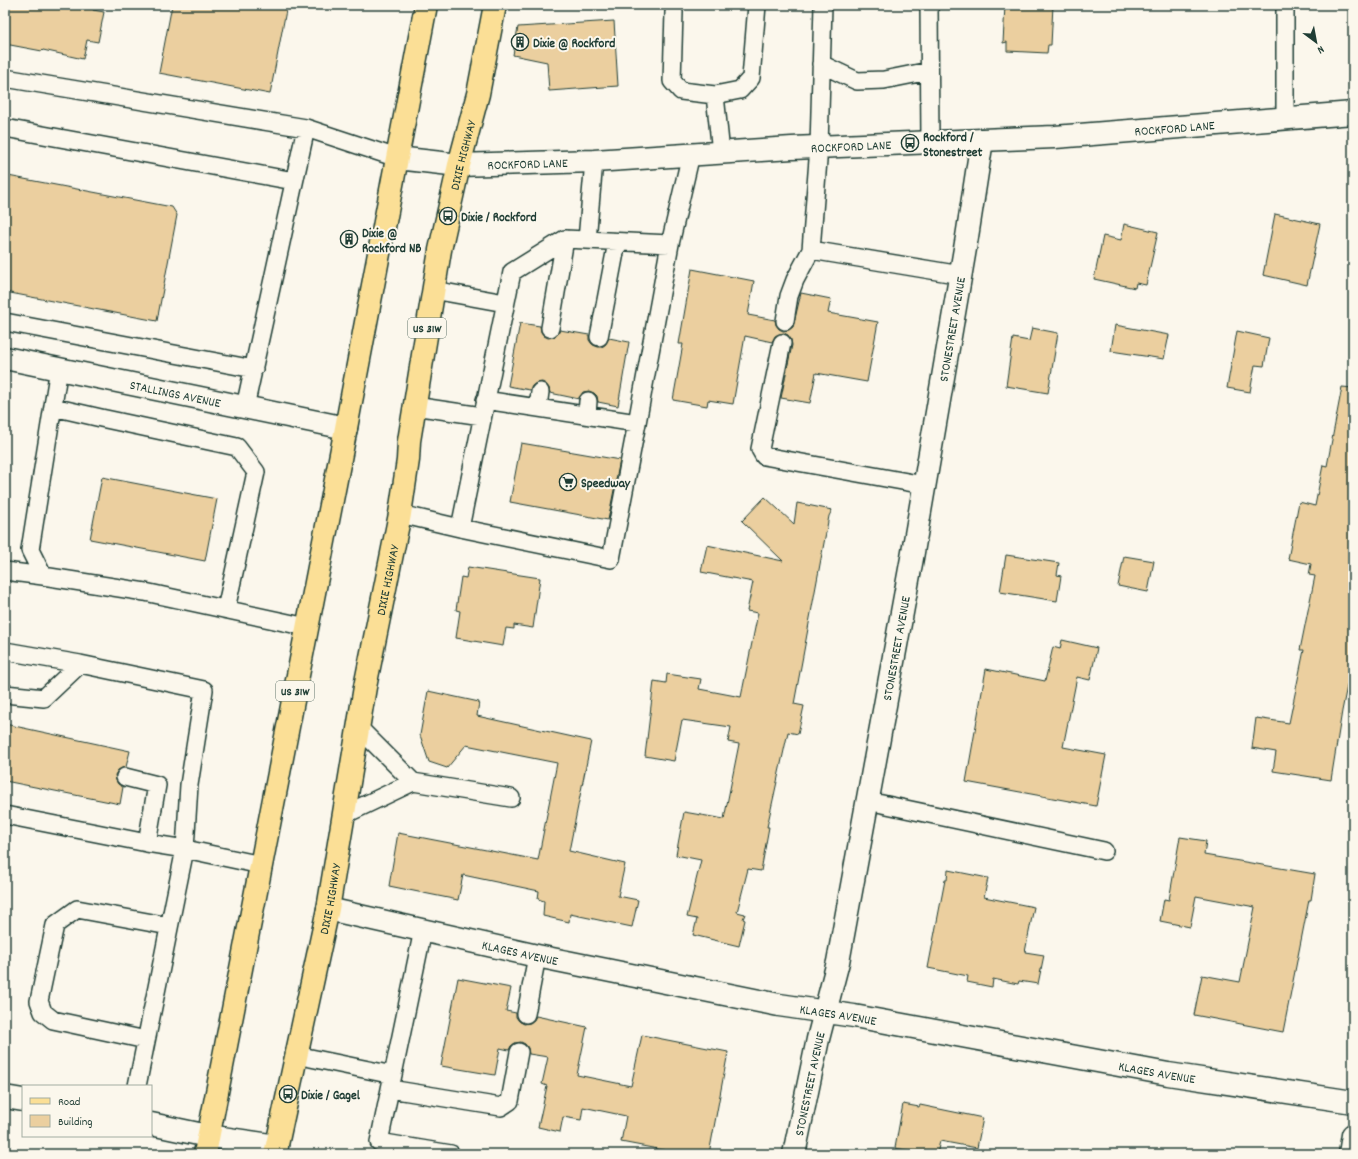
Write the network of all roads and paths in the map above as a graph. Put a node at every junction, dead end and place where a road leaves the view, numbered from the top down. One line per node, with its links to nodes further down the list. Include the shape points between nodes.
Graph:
1 (426, 5): 21 (main road, US 31W)
2 (494, 5): 23 (main road, DIXIE HIGHWAY / US 31W, via 478,94)
3 (757, 5): 11 (lane, via 751,78 740,90)
4 (823, 5): 8 (lane)
5 (929, 5): 9 (lane)
6 (1285, 5): 13 (lane)
7 (674, 12): 11 (lane, via 672,81 681,91)
8 (821, 64): 9 (lane, via 857,81 884,80); 18 (lane)
9 (929, 71): 17 (lane)
10 (5, 78): 15 (lane)
11 (715, 95): 19 (lane)
12 (1353, 113): 13 (street, ROCKFORD LANE)
13 (1286, 119): 16 (street, ROCKFORD LANE, via 1056,137)
14 (5, 128): 24 (lane)
15 (306, 128): 21 (lane); 24 (lane)
16 (982, 140): 17 (street, ROCKFORD LANE); 30 (street, STONESTREET AVENUE)
17 (930, 142): 18 (street, ROCKFORD LANE)
18 (819, 147): 19 (street, ROCKFORD LANE); 29 (lane)
19 (721, 152): 20 (street, ROCKFORD LANE)
20 (691, 154): 22 (street, ROCKFORD LANE); 28 (lane)
21 (397, 158): 23 (street, ROCKFORD LANE); 46 (main road, US 31W)
22 (594, 161): 23 (street, ROCKFORD LANE); 26 (lane)
23 (459, 165): 31 (main road, DIXIE HIGHWAY / US 31W)
24 (294, 181): 40 (lane)
25 (565, 239): 26 (lane); 32 (lane, via 512,272); 35 (lane)
26 (587, 240): 27 (lane)
27 (617, 242): 28 (lane); 36 (lane)
28 (670, 244): 45 (lane)
29 (811, 250): 30 (lane); 33 (lane, via 789,296)
30 (961, 275): 47 (street, STONESTREET AVENUE)
31 (433, 290): 32 (lane); 41 (main road, DIXIE HIGHWAY / US 31W)
32 (505, 303): 44 (lane)
33 (785, 321)
34 (5, 322): 40 (lane)
35 (550, 328)
36 (599, 336)
37 (782, 343): 47 (lane, via 760,449 764,456)
38 (5, 358): 39 (street, STALLINGS AVENUE)
39 (59, 368): 42 (lane); 43 (street, STALLINGS AVENUE)
40 (254, 369): 43 (lane)
41 (414, 406): 44 (lane); 48 (main road, DIXIE HIGHWAY / US 31W)
42 (53, 407): 51 (lane, via 30,550); 52 (lane, via 238,447 256,472)
43 (245, 407): 46 (street, STALLINGS AVENUE)
44 (484, 408): 45 (lane, via 539,399 588,408); 49 (lane)
45 (637, 423): 49 (lane, via 611,559)
46 (346, 428): 53 (main road, US 31W)
47 (924, 485): 61 (street, STONESTREET AVENUE)
48 (400, 514): 49 (lane); 57 (main road, DIXIE HIGHWAY / US 31W)
49 (460, 528)
50 (5, 571): 51 (lane)
51 (44, 576): 52 (lane, via 145,592)
52 (226, 609): 53 (lane)
53 (307, 627): 67 (main road, US 31W)
54 (5, 651): 55 (lane)
55 (80, 664): 56 (lane, via 44,698); 65 (lane, via 204,690 188,785)
56 (5, 694)
57 (358, 727): 59 (lane); 62 (main road, DIXIE HIGHWAY / US 31W)
58 (125, 777): 64 (lane, via 157,785)
59 (413, 782): 60 (lane); 62 (lane)
60 (511, 798)
61 (868, 801): 66 (lane); 72 (street, STONESTREET AVENUE, via 838,962)
62 (344, 814): 68 (main road, DIXIE HIGHWAY / US 31W)
63 (5, 815): 64 (lane)
64 (147, 843): 65 (lane)
65 (185, 849): 67 (lane); 69 (lane)
66 (1104, 851)
67 (261, 865): 84 (main road, US 31W)
68 (328, 908): 70 (street, KLAGES AVENUE); 76 (main road, DIXIE HIGHWAY / US 31W)
69 (169, 926): 74 (lane); 74 (lane, via 77,909 55,925 39,1001 44,1012 54,1020)
70 (423, 930): 71 (street, KLAGES AVENUE); 77 (lane)
71 (537, 956): 72 (street, KLAGES AVENUE); 73 (lane)
72 (825, 1012): 81 (street, KLAGES AVENUE, via 1168,1074); 87 (street, STONESTREET AVENUE)
73 (526, 1014)
74 (146, 1040): 78 (lane)
75 (519, 1052): 77 (lane, via 510,1100 501,1107)
76 (296, 1055): 77 (lane); 85 (main road, DIXIE HIGHWAY / US 31W)
77 (392, 1082): 86 (lane, via 379,1142)
78 (137, 1085)
79 (5, 1097): 80 (street)
80 (22, 1100)
81 (1353, 1102)
82 (152, 1124): 84 (street)
83 (1353, 1135): 88 (street)
84 (207, 1145): 85 (street)
85 (276, 1150)
86 (450, 1154)
87 (794, 1154)
88 (1350, 1154)

